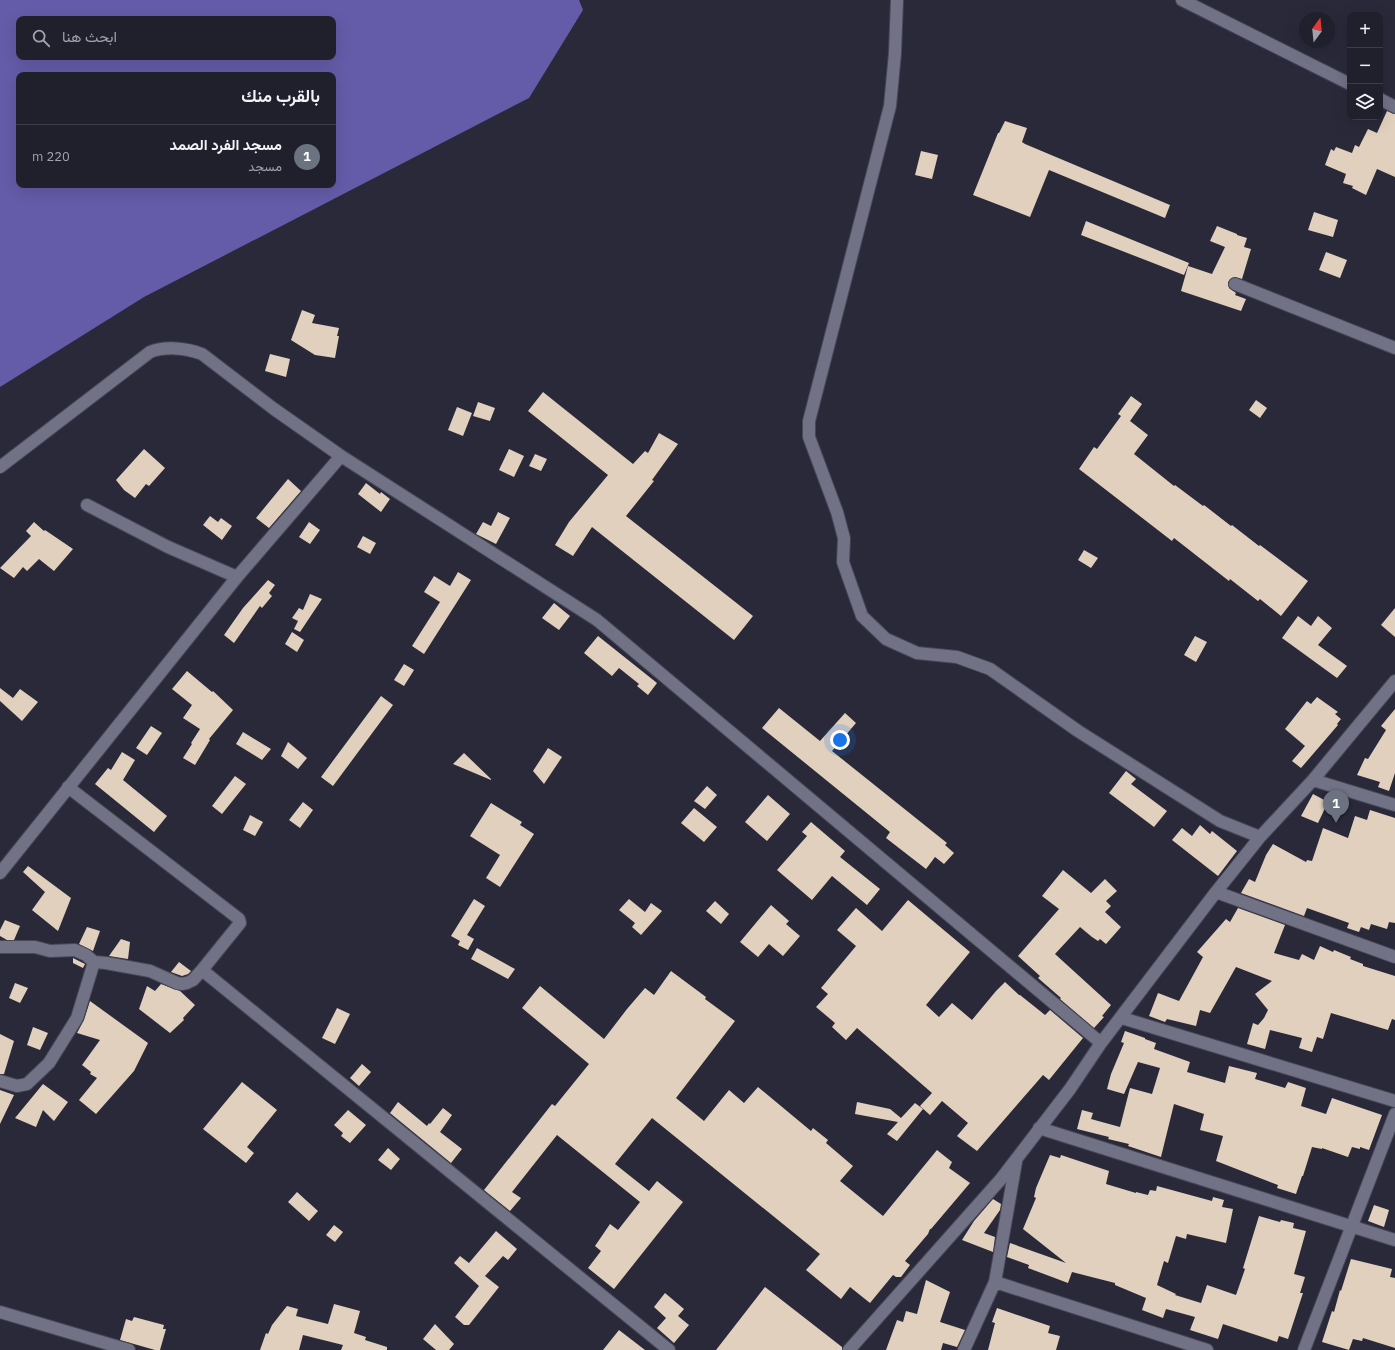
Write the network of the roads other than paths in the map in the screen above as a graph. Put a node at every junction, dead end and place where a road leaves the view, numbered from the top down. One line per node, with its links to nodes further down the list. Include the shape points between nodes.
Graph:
1 (897, 0): 16 (street, via 890,106 809,421 809,437 837,512 844,538 843,562 862,616 886,639 917,652 957,656 990,669 1078,731 1220,821)
2 (1182, 0): 3 (street)
3 (1347, 82)
4 (1383, 101): 5 (street)
5 (1395, 107)
6 (1235, 284): 7 (street)
7 (1395, 348)
8 (341, 456): 9 (street, via 274,409 209,358 195,351 171,349 150,352); 11 (street); 24 (street, via 597,620)
9 (0, 467)
10 (87, 505): 11 (street, via 168,547)
11 (237, 577): 14 (street)
12 (1395, 681): 13 (street)
13 (1313, 780): 15 (street); 16 (street)
14 (68, 787): 17 (street); 22 (street, via 239,920 240,923)
15 (1395, 805)
16 (1260, 837): 18 (street)
17 (0, 873)
18 (1216, 892): 20 (street); 23 (street)
19 (0, 947): 21 (street, via 75,950)
20 (1395, 957)
21 (94, 962): 22 (street, via 150,971 182,984 193,980); 25 (street, via 77,1018 49,1063 27,1084 17,1086)
22 (202, 970): 35 (street)
23 (1122, 1018): 24 (street); 26 (street)
24 (1102, 1043): 28 (street)
25 (0, 1081)
26 (1395, 1101)
27 (1395, 1114): 30 (street)
28 (1039, 1128): 29 (street); 30 (street)
29 (1016, 1158): 32 (street); 36 (street, via 1001,1179)
30 (1352, 1226): 31 (street); 39 (street)
31 (1395, 1240)
32 (995, 1282): 37 (street); 38 (street)
33 (0, 1312): 34 (street)
34 (129, 1350)
35 (670, 1350)
36 (849, 1350)
37 (964, 1350)
38 (1206, 1350)
39 (1304, 1350)

